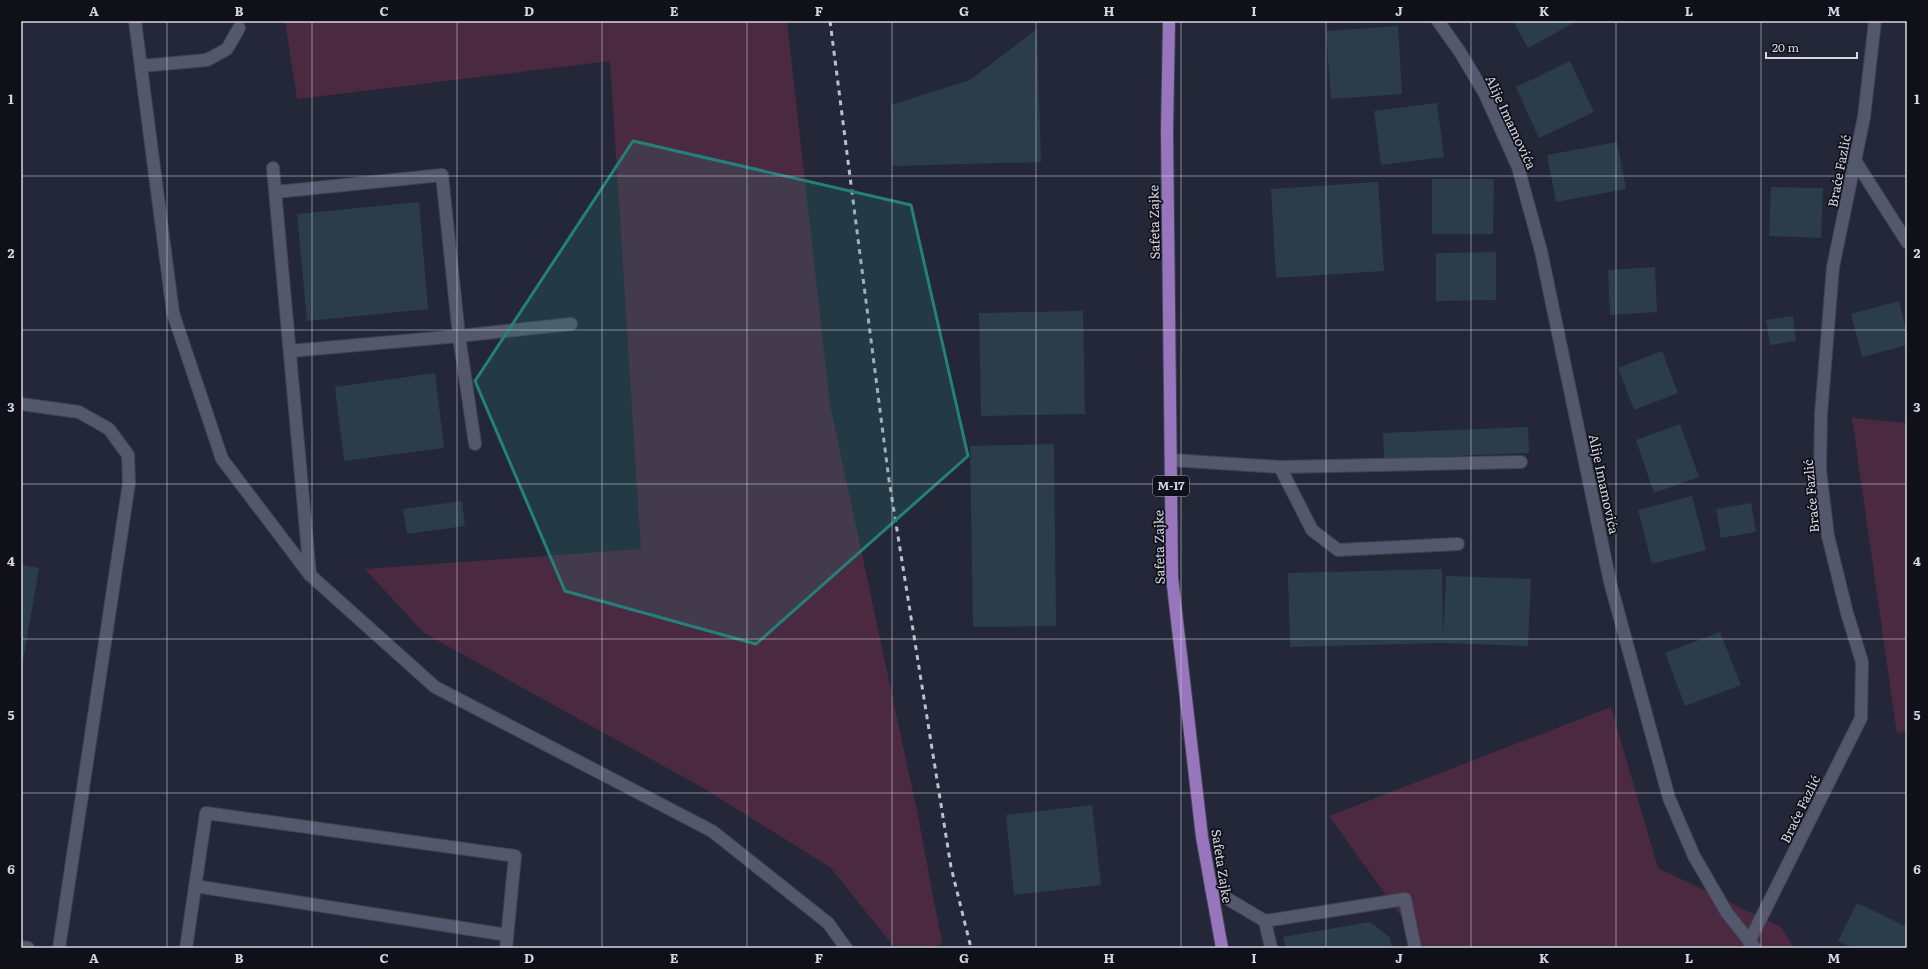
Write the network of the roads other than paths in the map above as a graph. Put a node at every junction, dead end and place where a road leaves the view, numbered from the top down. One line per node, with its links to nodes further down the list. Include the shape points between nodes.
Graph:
1 (135, 21): 6 (street)
2 (1169, 21): 16 (main road, Safeta Zajke / M-17, via 1167,132)
3 (1438, 21): 25 (street, Alije Imamovića, via 1485,94 1518,167 1542,251 1610,582 1670,798 1694,856 1727,913)
4 (1875, 21): 7 (street, Braće Fazlić)
5 (239, 28): 6 (street, via 227,49 207,60)
6 (141, 66): 20 (street, via 173,313 180,335 222,460)
7 (1856, 162): 10 (street); 25 (street, Braće Fazlić, via 1833,267 1821,414 1820,470 1828,536 1862,662 1861,718)
8 (274, 168): 9 (street)
9 (276, 192): 12 (street, via 442,175); 13 (street)
10 (1907, 242)
11 (571, 324): 12 (street)
12 (459, 336): 13 (street); 15 (street)
13 (290, 351): 20 (street)
14 (21, 404): 28 (street, via 79,412 109,429 128,455 129,483)
15 (475, 444)
16 (1171, 460): 18 (street); 22 (main road, Safeta Zajke / M-17, via 1172,577)
17 (1521, 462): 18 (street)
18 (1280, 467): 19 (street, via 1312,530 1338,550)
19 (1458, 544)
20 (310, 575): 31 (street, via 435,687 712,831 828,923)
21 (195, 886): 24 (street); 24 (street, via 206,813 515,856); 29 (street)
22 (1210, 889): 23 (street); 32 (main road, Safeta Zajke / M-17)
23 (1265, 920): 33 (street); 34 (street, via 1406,899)
24 (507, 935): 30 (street)
25 (1752, 945)
26 (21, 947): 27 (street)
27 (28, 948)
28 (59, 948)
29 (186, 948)
30 (506, 948)
31 (846, 948)
32 (1222, 948)
33 (1271, 948)
34 (1415, 948)

